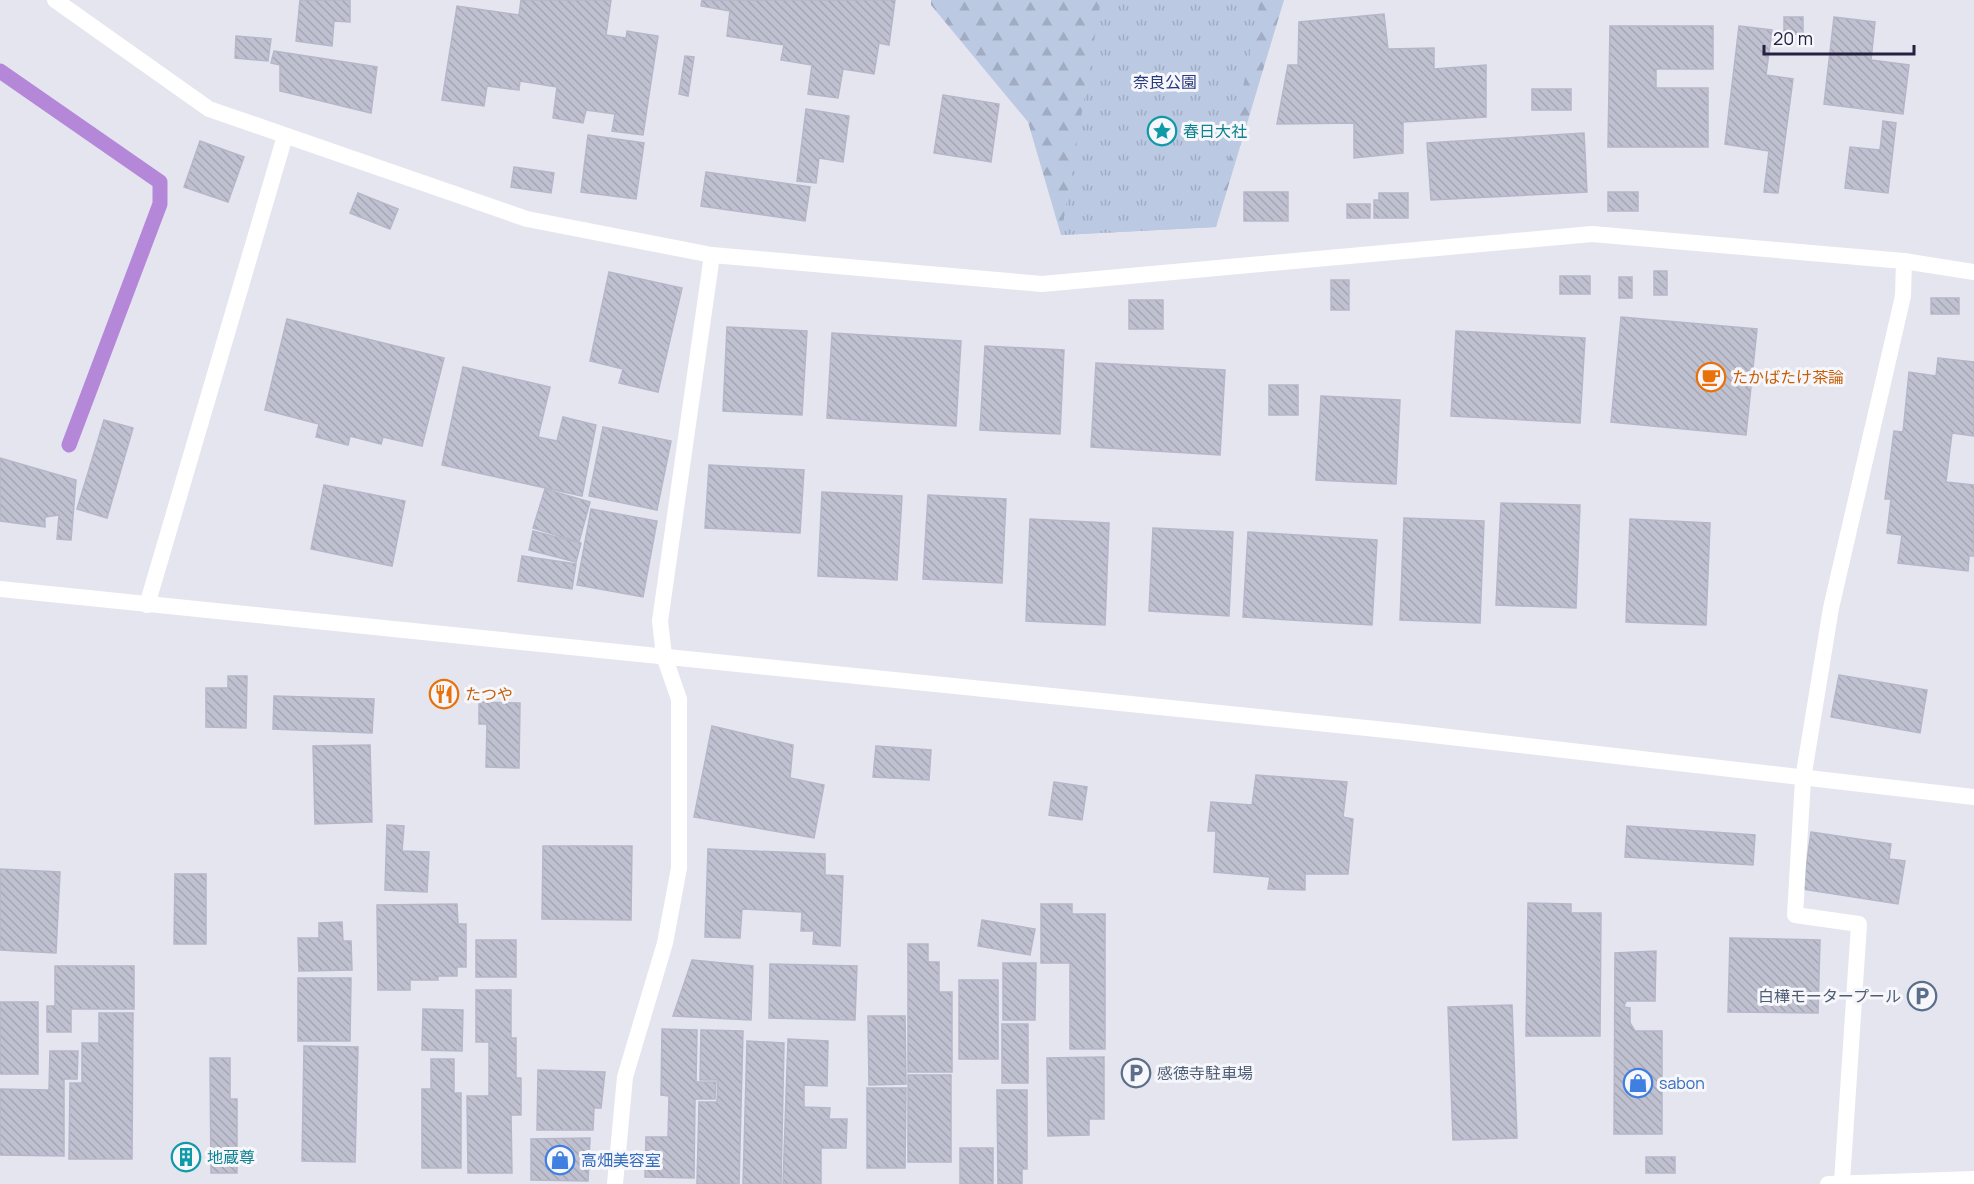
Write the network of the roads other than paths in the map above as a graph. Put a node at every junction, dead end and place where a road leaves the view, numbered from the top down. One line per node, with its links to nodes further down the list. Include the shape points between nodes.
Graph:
1 (55, 0): 2 (street, via 209,109)
2 (285, 136): 3 (street, via 526,219); 7 (street)
3 (712, 255): 4 (street, via 1042,284 1592,234); 8 (street, via 660,621)
4 (1904, 261): 5 (street); 9 (street, via 1903,296 1831,608)
5 (1974, 272)
6 (0, 590): 7 (street)
7 (147, 605): 8 (street)
8 (664, 656): 9 (street, via 1406,732); 13 (street, via 680,699 679,868 665,944 625,1077)
9 (1803, 779): 10 (street); 12 (street, via 1795,915 1859,924)
10 (1974, 797)
11 (1974, 1179): 12 (street)
12 (1835, 1183)
13 (615, 1184)

